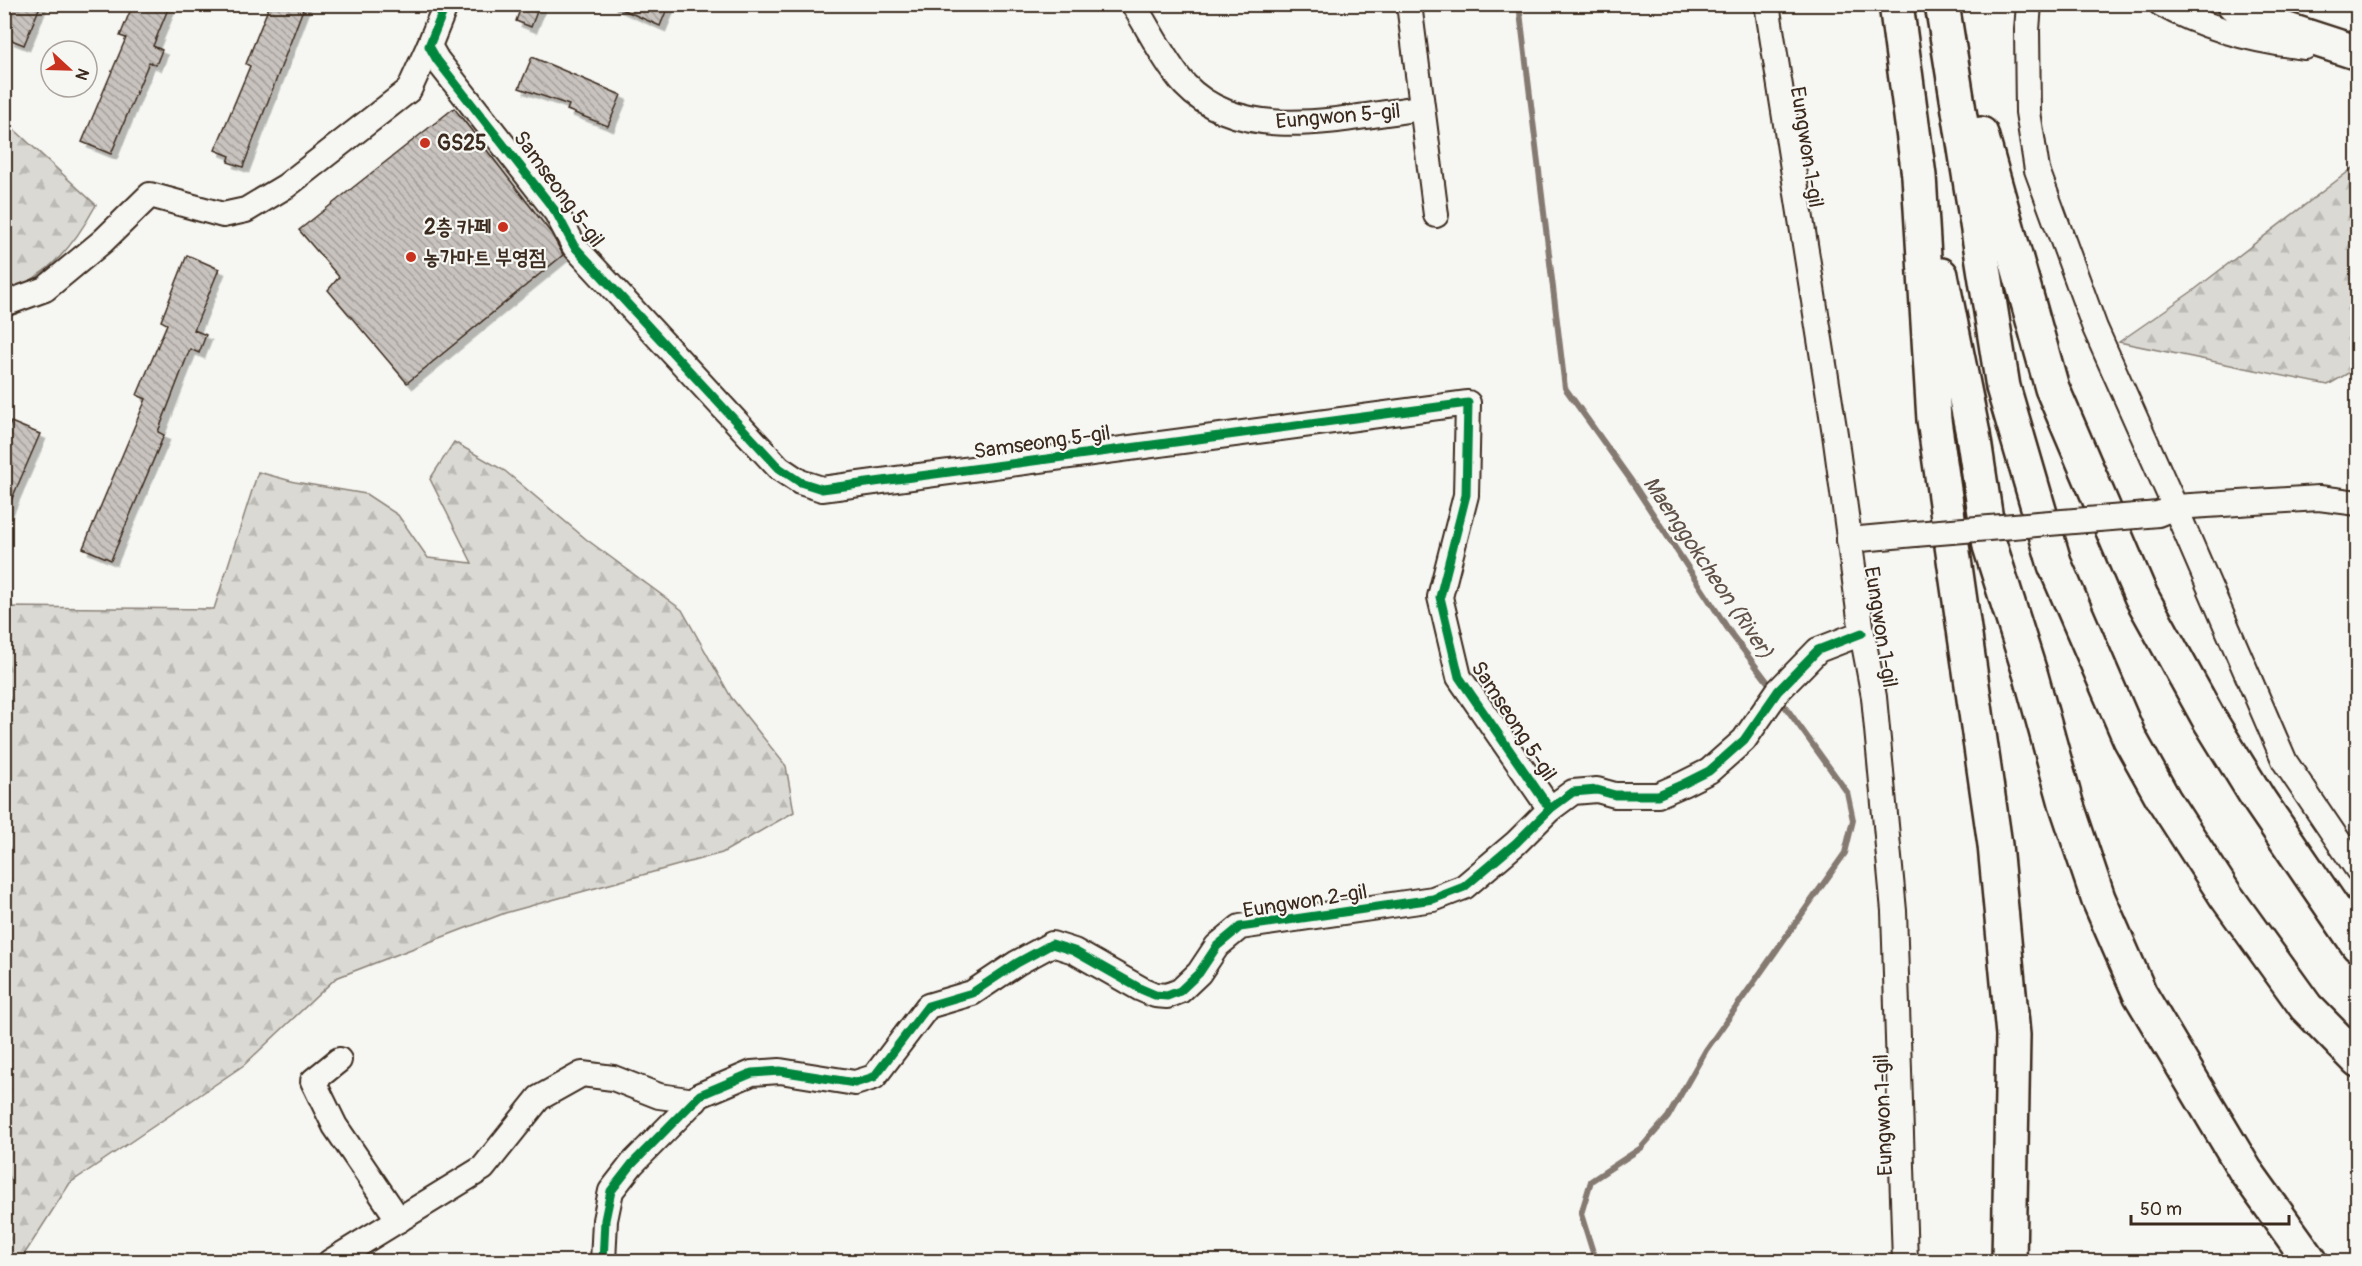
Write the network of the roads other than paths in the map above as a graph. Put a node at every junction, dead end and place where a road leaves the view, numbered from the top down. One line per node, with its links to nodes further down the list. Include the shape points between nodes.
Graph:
1 (446, 4): 11 (street)
2 (1133, 4): 13 (street, Eungwon 5-gil, via 1184,84 1210,104 1251,120 1282,124)
3 (1409, 4): 13 (street, Eungwon 5-gil)
4 (1767, 4): 19 (street, Eungwon 1-gil)
5 (1896, 4): 14 (highway)
6 (1942, 4): 25 (highway, via 2003,387 2055,565 2130,739 2164,800 2226,896 2306,1007)
7 (1947, 4): 23 (highway, via 2052,387 2141,596 2253,790 2311,881)
8 (2029, 4): 18 (street, via 2028,112 2037,170 2095,328)
9 (2161, 4): 12 (street, via 2244,37)
10 (2234, 4): 12 (highway, via 2278,27)
11 (429, 46): 16 (street, via 409,90 286,186 246,210 223,215 150,195 45,289); 21 (street, Samseong 5-gil, via 556,212 574,246 779,468 811,487 833,488 1468,403 1466,495 1440,597 1459,677)
12 (2355, 53)
13 (1421, 108): 15 (street)
14 (1919, 176): 31 (highway, via 1934,420 1995,845 2013,1035); 32 (highway, via 1948,303 1990,546 2097,898 2140,994 2246,1170)
15 (1436, 215)
16 (4, 303)
17 (2358, 503): 18 (street, Eungwon 1-gil, via 2319,498)
18 (2175, 507): 19 (street, Eungwon 1-gil, bridge, via 2158,514); 22 (street, via 2285,762)
19 (1849, 540): 20 (street, Eungwon 1-gil)
20 (1862, 633): 21 (street, Eungwon 2-gil, via 1818,651 1778,693 1744,740 1709,771 1658,795 1573,792); 30 (street, Eungwon 1-gil, via 1874,696 1894,910)
21 (1550, 809): 26 (street, Eungwon 2-gil, via 1464,887 1421,901 1240,927 1218,946 1180,991 1167,996 1141,989 1074,951 1052,944 972,993 928,1006 874,1077 855,1083 780,1071 752,1073 700,1095)
22 (2358, 870)
23 (2358, 945)
24 (339, 1060): 27 (street, via 313,1081 335,1126)
25 (2358, 1060)
26 (695, 1101): 27 (street, via 659,1096 613,1078 582,1074 539,1098 483,1168); 29 (street, Eungwon 2-gil, via 632,1164 611,1191)
27 (399, 1220): 28 (street)
28 (330, 1262)
29 (603, 1262)
30 (1905, 1262)
31 (2009, 1262)
32 (2311, 1262)

